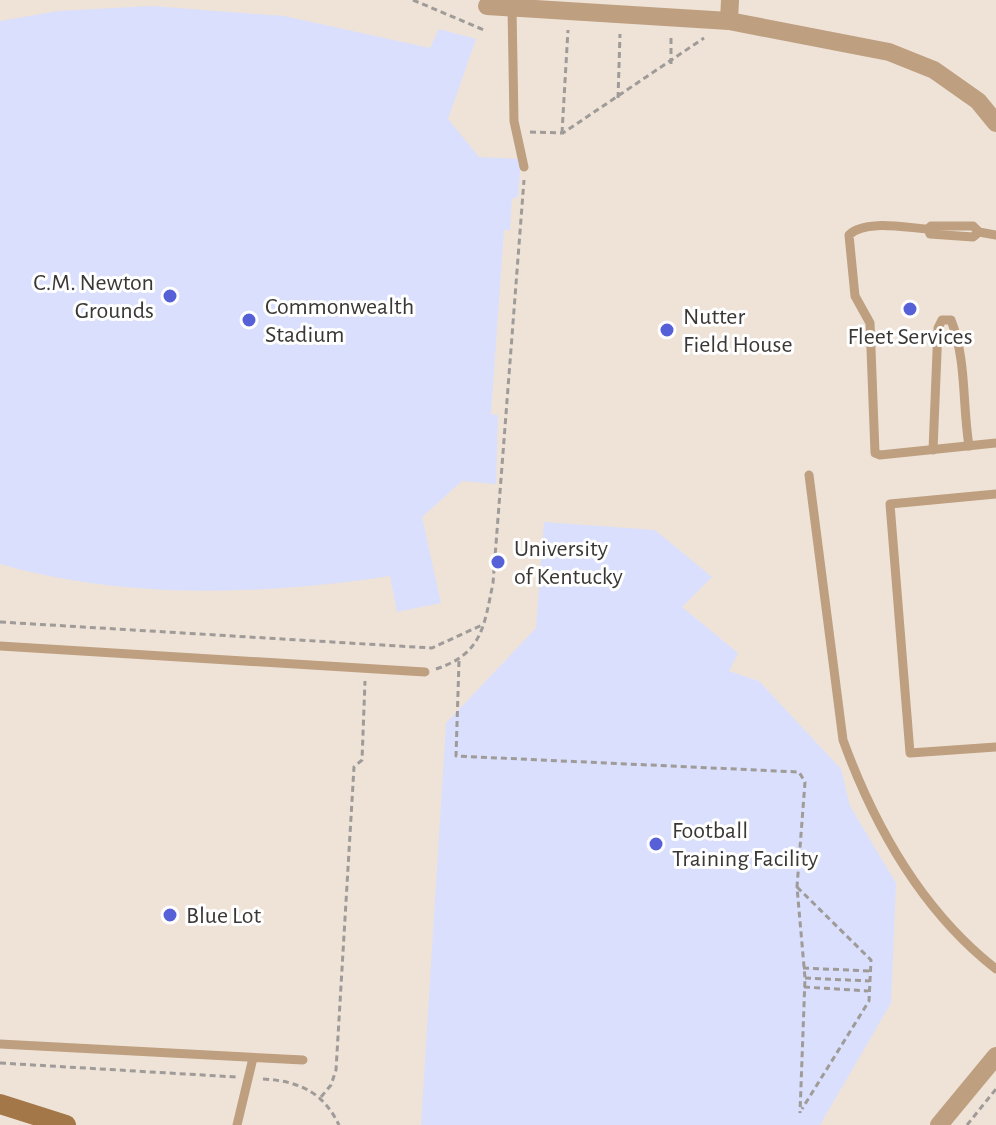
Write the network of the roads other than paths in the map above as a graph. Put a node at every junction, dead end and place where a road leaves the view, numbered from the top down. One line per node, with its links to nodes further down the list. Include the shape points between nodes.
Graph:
1 (730, 0): 4 (street)
2 (482, 3): 3 (street)
3 (512, 7): 4 (street); 6 (lane, via 516,131)
4 (729, 21): 5 (street, via 907,57 964,89)
5 (996, 123)
6 (524, 167)
7 (996, 235): 10 (lane, via 877,227 849,235 855,296 870,323 875,453)
8 (996, 443): 9 (lane)
9 (969, 446): 10 (lane); 10 (lane, via 963,354 951,320 942,320)
10 (933, 450)
11 (809, 475): 16 (lane, via 841,725 853,768 903,867 940,917)
12 (996, 494): 15 (lane, via 890,504 910,753)
13 (0, 646): 14 (lane)
14 (425, 672)
15 (996, 747)
16 (996, 969)
17 (0, 1044): 19 (lane)
18 (996, 1056): 24 (street)
19 (253, 1058): 20 (lane); 23 (lane)
20 (303, 1060)
21 (0, 1104): 22 (main road)
22 (66, 1125)
23 (237, 1125)
24 (939, 1125)

